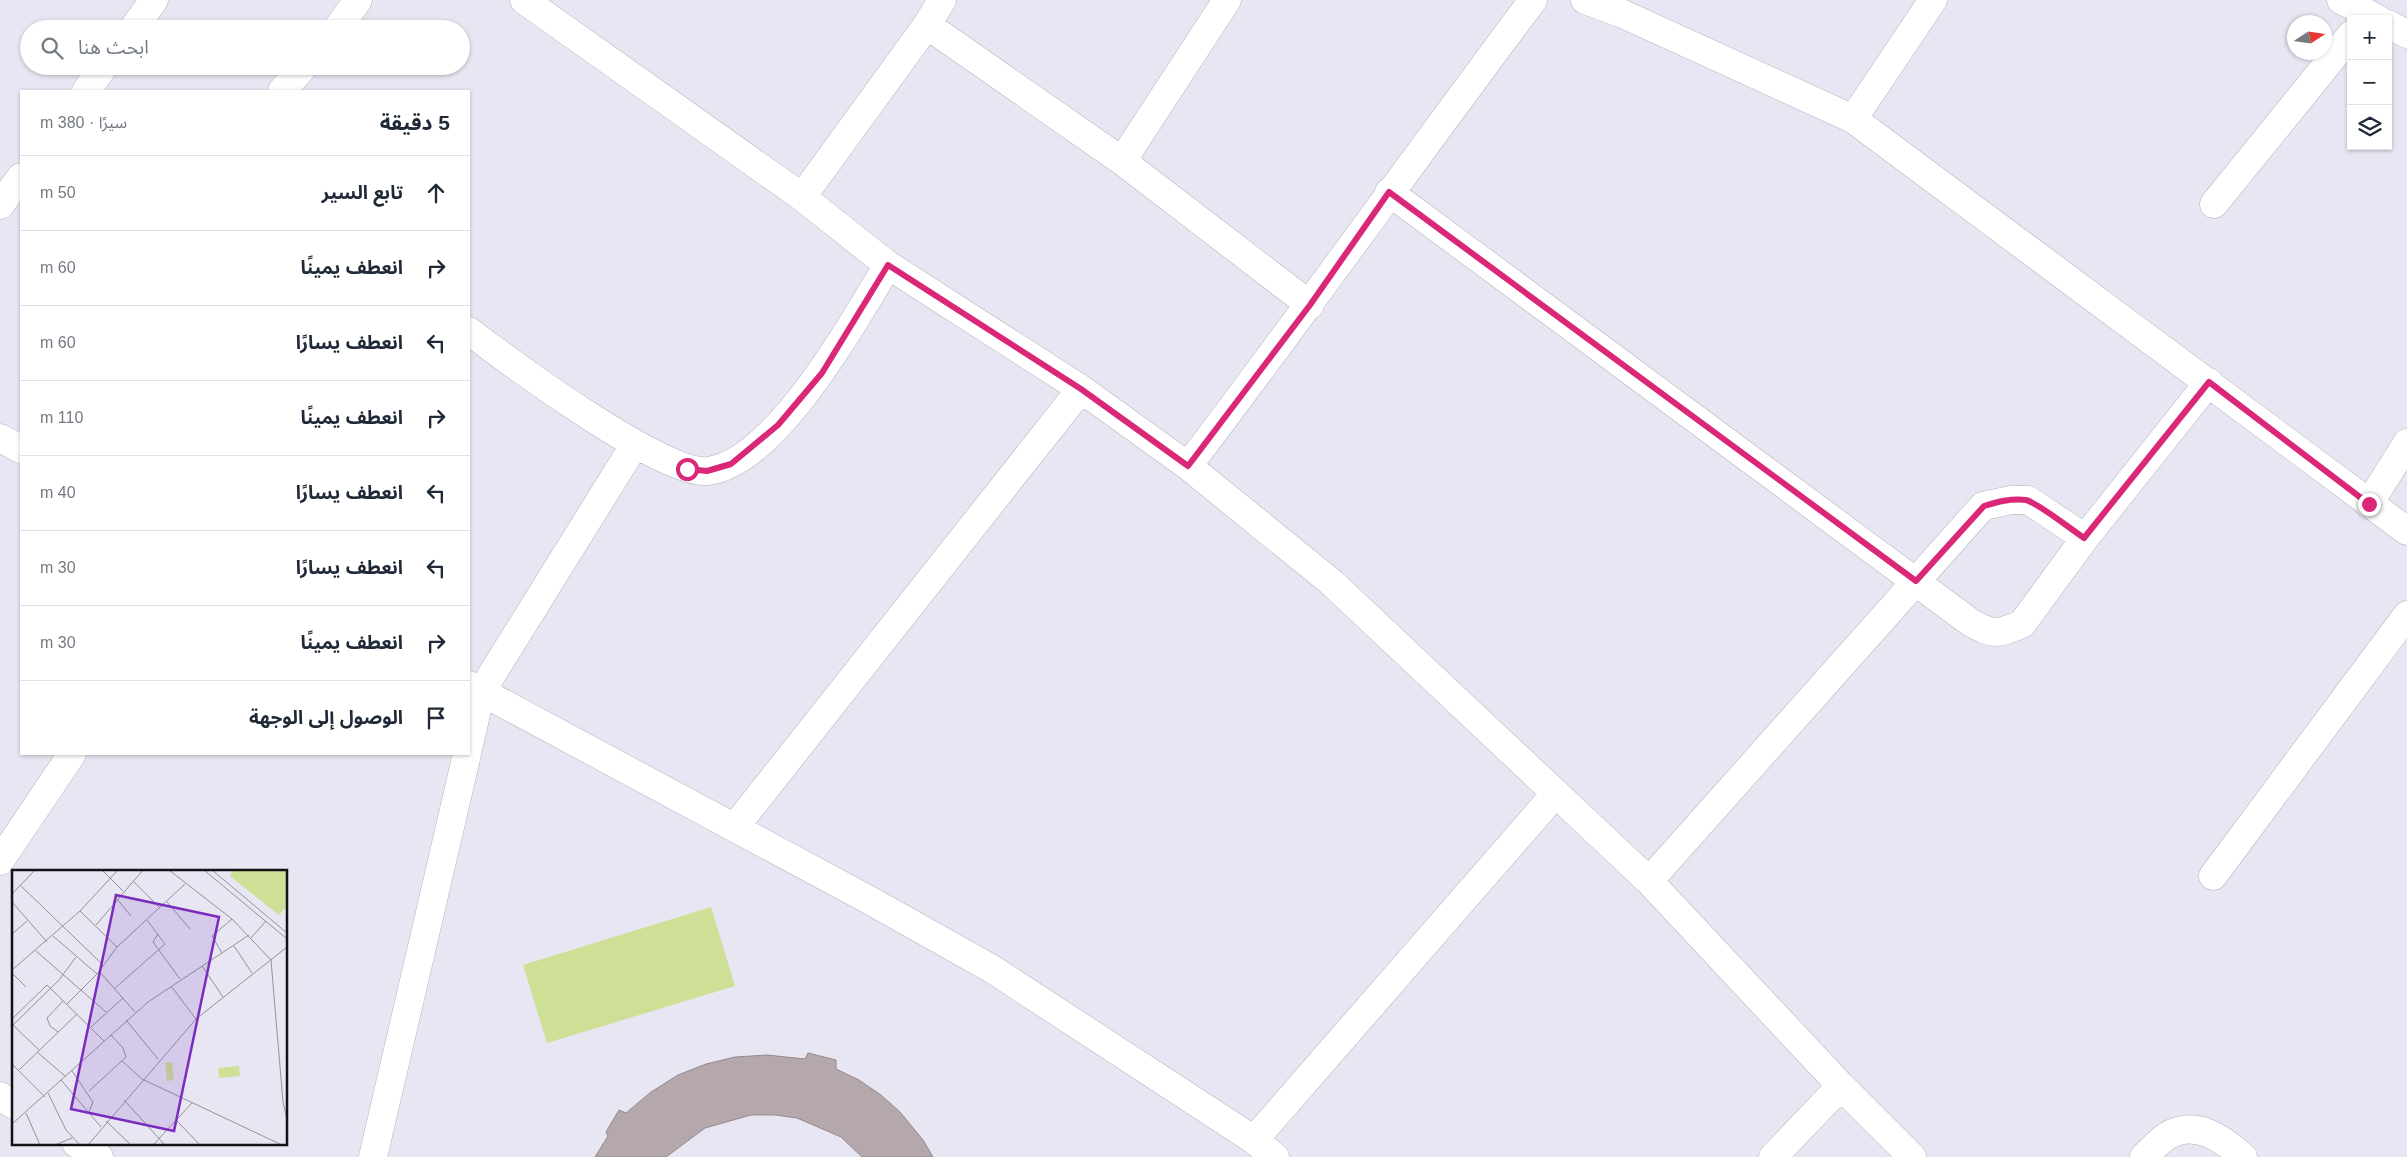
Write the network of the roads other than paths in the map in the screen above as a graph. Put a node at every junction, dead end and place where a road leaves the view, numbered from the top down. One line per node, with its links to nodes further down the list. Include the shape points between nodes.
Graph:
1 (154, 0): 12 (street)
2 (358, 0): 13 (street)
3 (524, 0): 25 (street)
4 (942, 0): 14 (street)
5 (1227, 0): 23 (street)
6 (1533, 0): 24 (street)
7 (1585, 0): 10 (street)
8 (1933, 0): 22 (street)
9 (2342, 0): 11 (street)
10 (1628, 7): 22 (street)
11 (2368, 15)
12 (140, 20)
13 (344, 20)
14 (927, 25): 23 (street); 25 (street)
15 (2392, 27): 16 (street)
16 (2407, 34)
17 (2347, 40): 26 (street)
18 (98, 75): 20 (street)
19 (296, 75): 21 (street)
20 (87, 90)
21 (283, 90)
22 (1853, 119): 30 (street)
23 (1122, 161): 28 (street)
24 (1389, 192): 28 (street); 40 (street)
25 (802, 197): 27 (street)
26 (2214, 204)
27 (888, 265): 31 (street); 34 (street, via 822,373 778,425 731,464 707,471 687,469)
28 (1310, 305): 36 (street)
29 (470, 332): 34 (street, via 509,362)
30 (2209, 382): 37 (street); 39 (street)
31 (1081, 389): 36 (street); 47 (street)
32 (0, 438): 35 (street)
33 (2407, 443): 37 (street)
34 (635, 444): 42 (street)
35 (20, 448)
36 (1188, 466): 46 (street, via 1331,582)
37 (2369, 504): 38 (street)
38 (2407, 531)
39 (2084, 538): 40 (street, via 2028,500 1997,502 1984,506); 40 (street, via 2022,624 2008,630 1990,633)
40 (1916, 581): 50 (street)
41 (2407, 615): 49 (street)
42 (475, 689): 43 (street); 47 (street)
43 (470, 736)
44 (71, 755): 48 (street)
45 (467, 755): 57 (street)
46 (1556, 793): 50 (street); 54 (street)
47 (735, 827): 54 (street, via 992,969)
48 (0, 861)
49 (2213, 876)
50 (1649, 881): 51 (street)
51 (1841, 1086): 59 (street); 60 (street)
52 (0, 1096): 53 (street)
53 (12, 1104)
54 (1254, 1140): 58 (street)
55 (78, 1144): 56 (street)
56 (99, 1157)
57 (373, 1157)
58 (1275, 1157)
59 (1773, 1157)
60 (1912, 1157)
61 (2144, 1157): 62 (street, via 2166,1136 2185,1128 2224,1139)
62 (2243, 1157)

